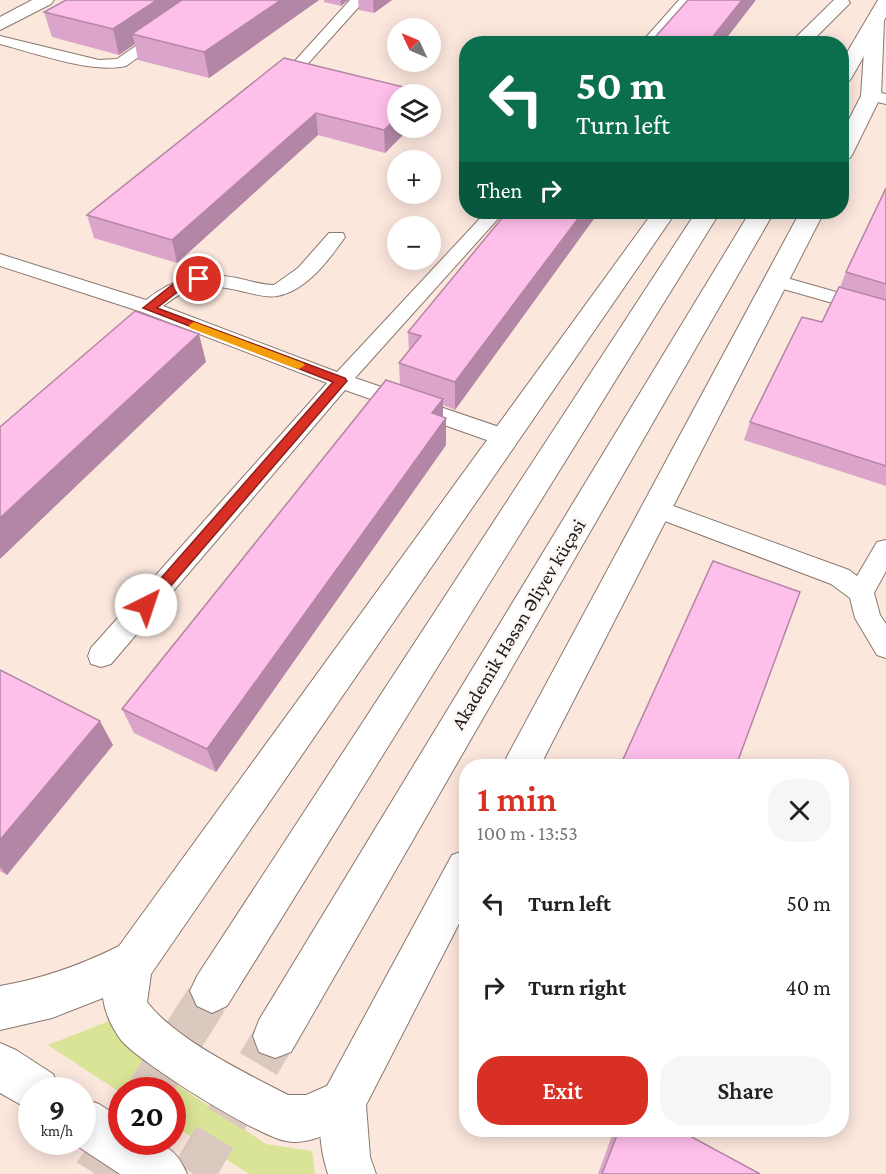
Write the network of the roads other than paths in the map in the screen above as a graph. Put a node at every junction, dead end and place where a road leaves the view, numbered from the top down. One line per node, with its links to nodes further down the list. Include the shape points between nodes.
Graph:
1 (18, 0): 8 (main road)
2 (45, 0): 10 (main road)
3 (211, 0): 14 (lane, via 121,63 99,64)
4 (358, 0): 15 (lane)
5 (687, 0): 11 (lane)
6 (842, 1): 12 (main road); 13 (main road)
7 (886, 2): 9 (main road)
8 (0, 10)
9 (874, 21): 16 (main road); 17 (main road)
10 (0, 24)
11 (654, 36)
12 (806, 36)
13 (820, 36)
14 (0, 40)
15 (299, 65)
16 (849, 65)
17 (878, 98): 18 (main road)
18 (849, 142)
19 (489, 219): 29 (lane)
20 (659, 219): 30 (main road)
21 (704, 219): 39 (main road)
22 (758, 219): 41 (main road, Akademik Həsən Əliyev küçəsi)
23 (808, 219): 26 (main road)
24 (336, 237): 27 (lane, via 298,278 280,290 199,279 181,284)
25 (0, 260): 27 (lane)
26 (776, 281): 28 (lane); 31 (main road)
27 (149, 308): 29 (lane)
28 (886, 312)
29 (341, 381): 30 (lane); 35 (lane)
30 (506, 438): 38 (main road)
31 (657, 509): 33 (lane, via 840,577); 36 (main road)
32 (886, 549): 33 (lane)
33 (861, 592): 34 (lane, via 868,618)
34 (886, 647)
35 (101, 656)
36 (525, 759)
37 (459, 882): 44 (main road)
38 (134, 961): 40 (main road, via 82,986 42,1000); 44 (main road, via 124,989 127,1009 140,1029 161,1047 285,1118 307,1118)
39 (212, 992)
40 (0, 1008)
41 (275, 1036)
42 (0, 1066): 43 (main road)
43 (18, 1078)
44 (343, 1102): 47 (main road, via 346,1157)
45 (96, 1130): 46 (main road)
46 (163, 1174)
47 (352, 1174)

